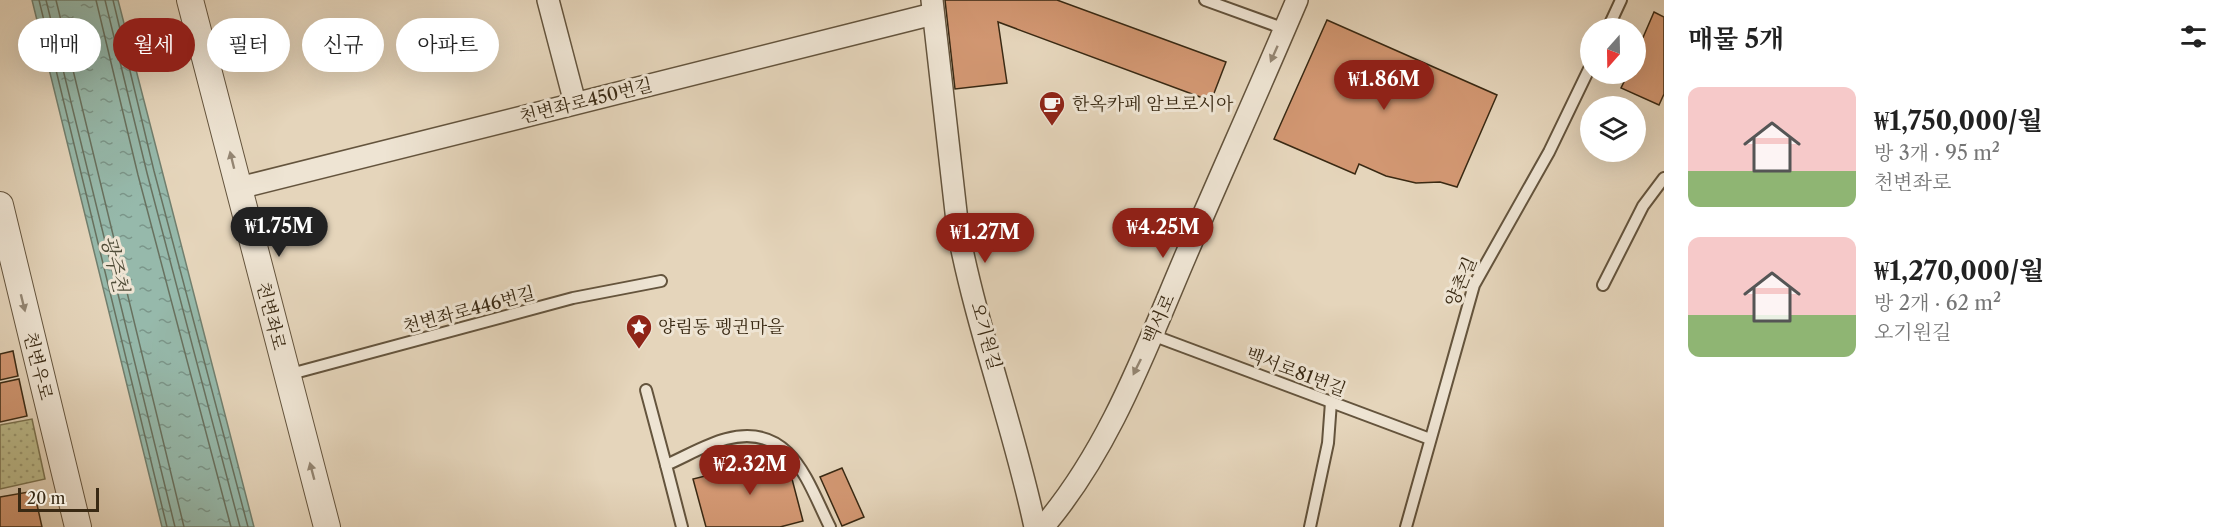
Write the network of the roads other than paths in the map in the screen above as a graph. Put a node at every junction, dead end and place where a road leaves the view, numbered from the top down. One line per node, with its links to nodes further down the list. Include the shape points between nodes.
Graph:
1 (190, 0): 13 (street, 천변좌로, one-way to 1)
2 (548, 0): 11 (street)
3 (1205, 0): 6 (lane)
4 (1297, 0): 9 (street, 백서로)
5 (1621, 0): 8 (lane)
6 (1223, 3): 9 (lane)
7 (933, 7): 11 (street, 천변좌로450번길); 28 (street, 오기원길, via 964,264 1021,460)
8 (1613, 18)
9 (1285, 29): 18 (street, 백서로, one-way to 18)
10 (1582, 84): 22 (lane, 양촌길, via 1549,152 1474,285)
11 (575, 103): 13 (street, 천변좌로450번길)
12 (1664, 178): 17 (lane, via 1643,206)
13 (239, 188): 19 (street, 천변좌로)
14 (0, 206): 15 (street, 천변우로)
15 (4, 245): 24 (street, 천변우로, one-way to 24)
16 (661, 281): 19 (lane, 천변좌로446번길, via 573,298)
17 (1603, 285)
18 (1152, 335): 21 (lane, 백서로81번길); 29 (street, 백서로, one-way to 29, via 1093,459)
19 (286, 375): 25 (street, 천변좌로, one-way to 19)
20 (646, 390): 23 (lane)
21 (1331, 402): 22 (lane, 백서로81번길); 30 (lane, via 1328,443)
22 (1430, 439): 31 (lane, 양촌길)
23 (666, 465): 26 (lane); 27 (lane, via 726,439 769,438 790,453 807,478)
24 (78, 527)
25 (327, 527)
26 (682, 527)
27 (830, 527)
28 (1035, 527)
29 (1043, 527)
30 (1310, 527)
31 (1406, 527)

